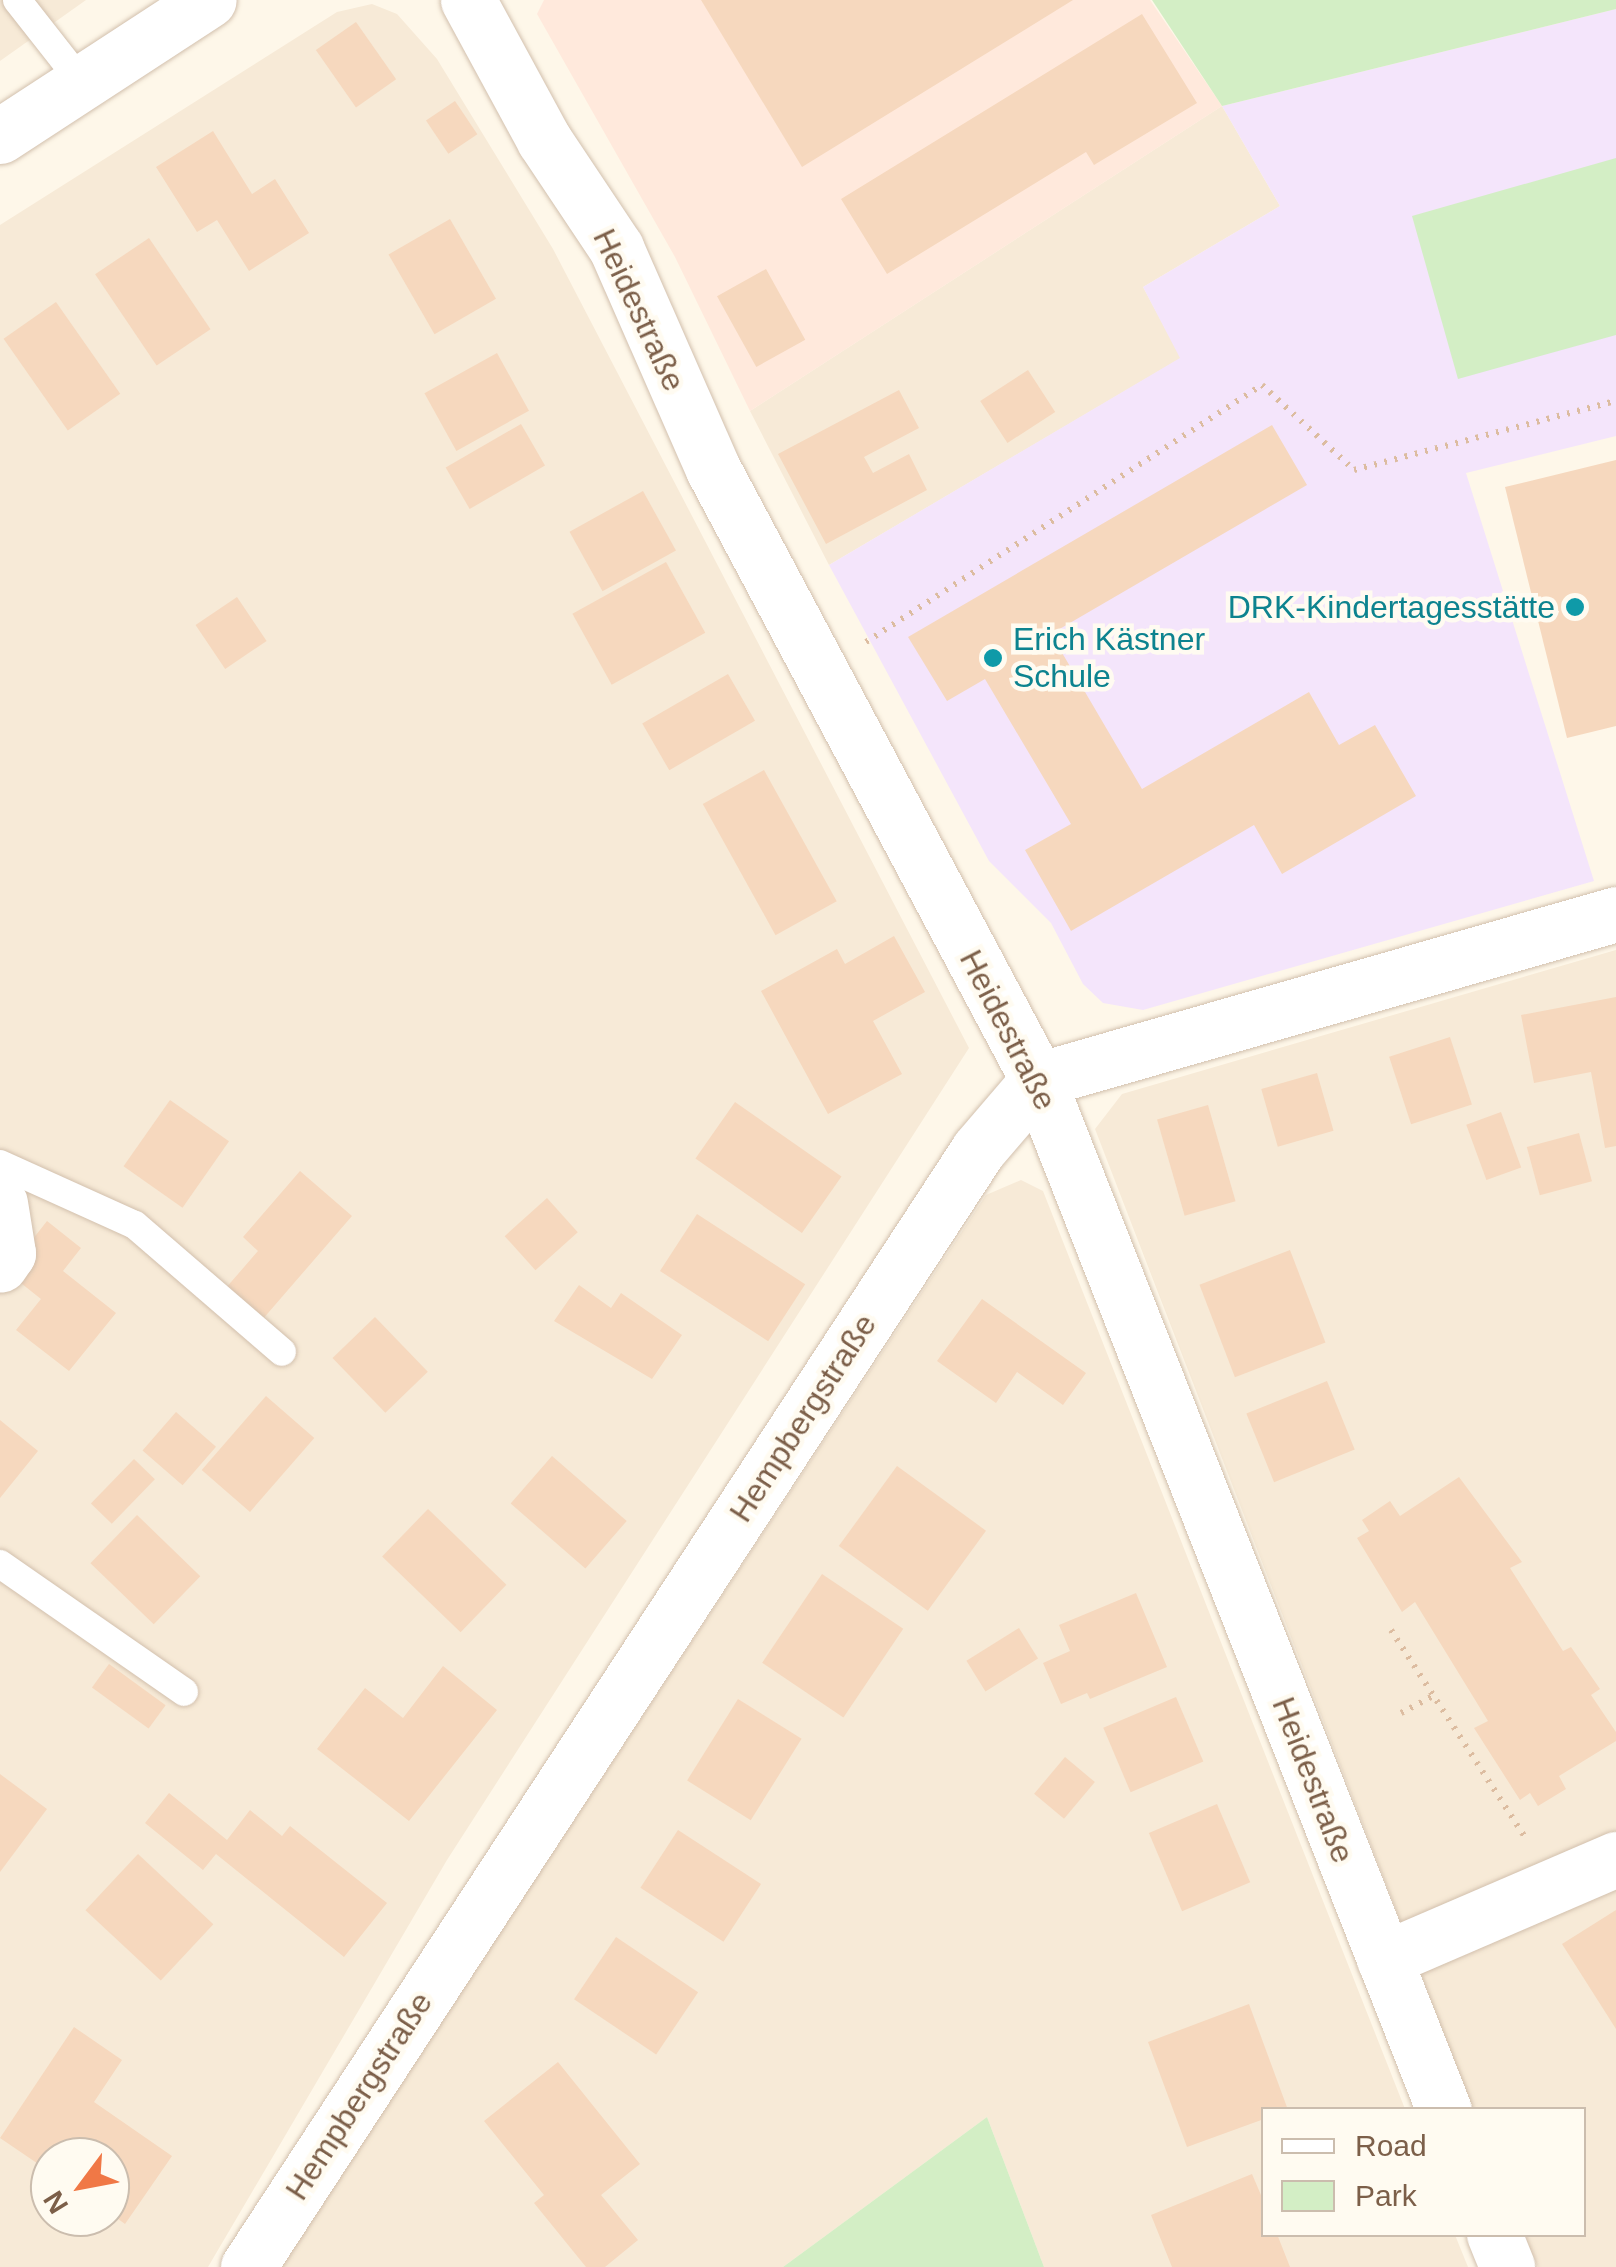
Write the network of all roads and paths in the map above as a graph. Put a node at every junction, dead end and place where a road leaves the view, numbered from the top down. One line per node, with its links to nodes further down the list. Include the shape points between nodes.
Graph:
1 (17, 0): 4 (lane)
2 (209, 0): 4 (street)
3 (468, 0): 9 (street, Heidestraße, via 544,140 616,248 713,469)
4 (78, 80): 5 (street)
5 (0, 136)
6 (1616, 401): 7 (path, via 1354,470 1262,385)
7 (860, 646)
8 (1616, 914): 9 (street)
9 (1038, 1080): 21 (street, Heidestraße); 24 (street, Hempbergstraße, via 978,1150)
10 (0, 1164): 13 (lane, via 135,1226)
11 (0, 1203): 12 (street, via 8,1253)
12 (0, 1265)
13 (282, 1352)
14 (0, 1564): 16 (lane)
15 (1391, 1630): 17 (path)
16 (184, 1692)
17 (1433, 1696): 18 (path); 20 (path)
18 (1402, 1713)
19 (1616, 1859): 20 (street)
20 (1556, 1886): 21 (street)
21 (1384, 1959): 22 (street, Heidestraße)
22 (1443, 2107)
23 (1495, 2237): 25 (street)
24 (248, 2267)
25 (1507, 2267)

